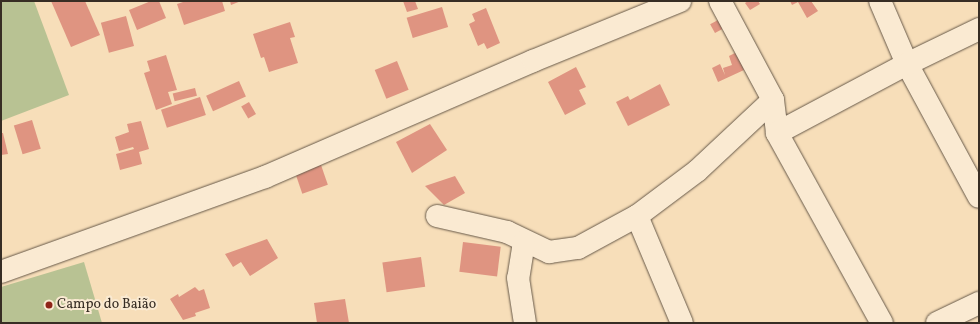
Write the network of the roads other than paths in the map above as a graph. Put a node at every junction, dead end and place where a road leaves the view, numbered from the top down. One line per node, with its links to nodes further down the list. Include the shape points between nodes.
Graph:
1 (680, 1): 12 (street, via 533,61 264,177)
2 (720, 1): 6 (street)
3 (880, 1): 5 (street)
4 (979, 29): 5 (street)
5 (907, 64): 7 (street); 8 (street)
6 (773, 100): 7 (street); 10 (street, via 697,171)
7 (777, 133): 16 (street)
8 (979, 197)
9 (437, 216): 11 (street, via 507,232)
10 (637, 216): 11 (street, via 578,248 549,252); 15 (street)
11 (524, 242): 14 (street, via 518,278)
12 (1, 272)
13 (979, 303): 17 (street)
14 (525, 323)
15 (682, 323)
16 (882, 323)
17 (938, 323)

